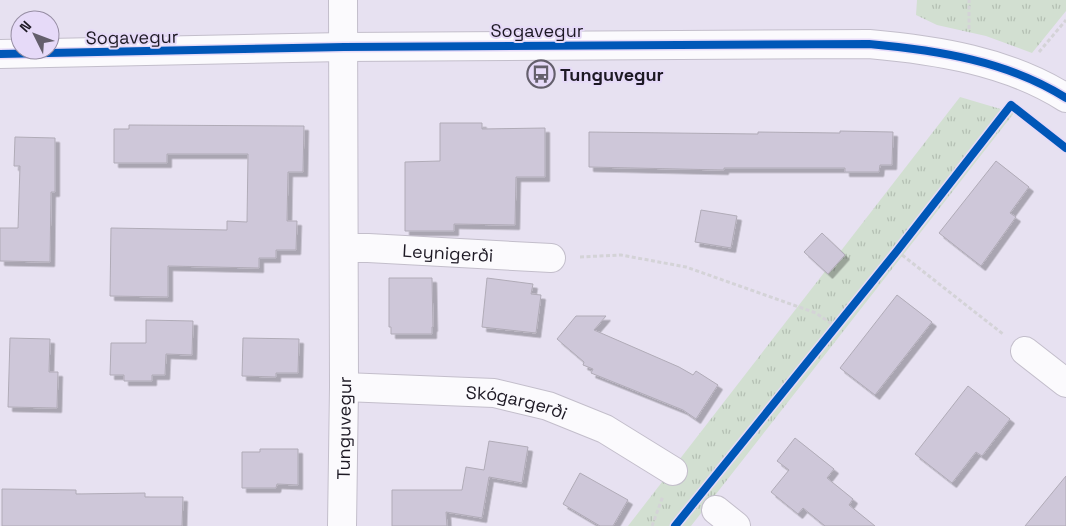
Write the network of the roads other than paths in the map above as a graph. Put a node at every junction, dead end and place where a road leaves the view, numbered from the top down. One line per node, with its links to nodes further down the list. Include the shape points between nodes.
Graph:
1 (343, 0): 2 (street, Tunguvegur)
2 (344, 47): 3 (street, Sogavegur); 4 (street, Sogavegur, via 869,44 964,57 1023,77); 5 (street, Tunguvegur)
3 (0, 54)
4 (1066, 98)
5 (344, 248): 6 (street, Leynigerði); 9 (street, Tunguvegur)
6 (564, 257)
7 (1026, 351): 8 (street)
8 (1066, 383)
9 (344, 387): 10 (street, Skógargerði, via 494,393 548,406 605,429); 11 (street, Tunguvegur)
10 (672, 471)
11 (342, 526)

